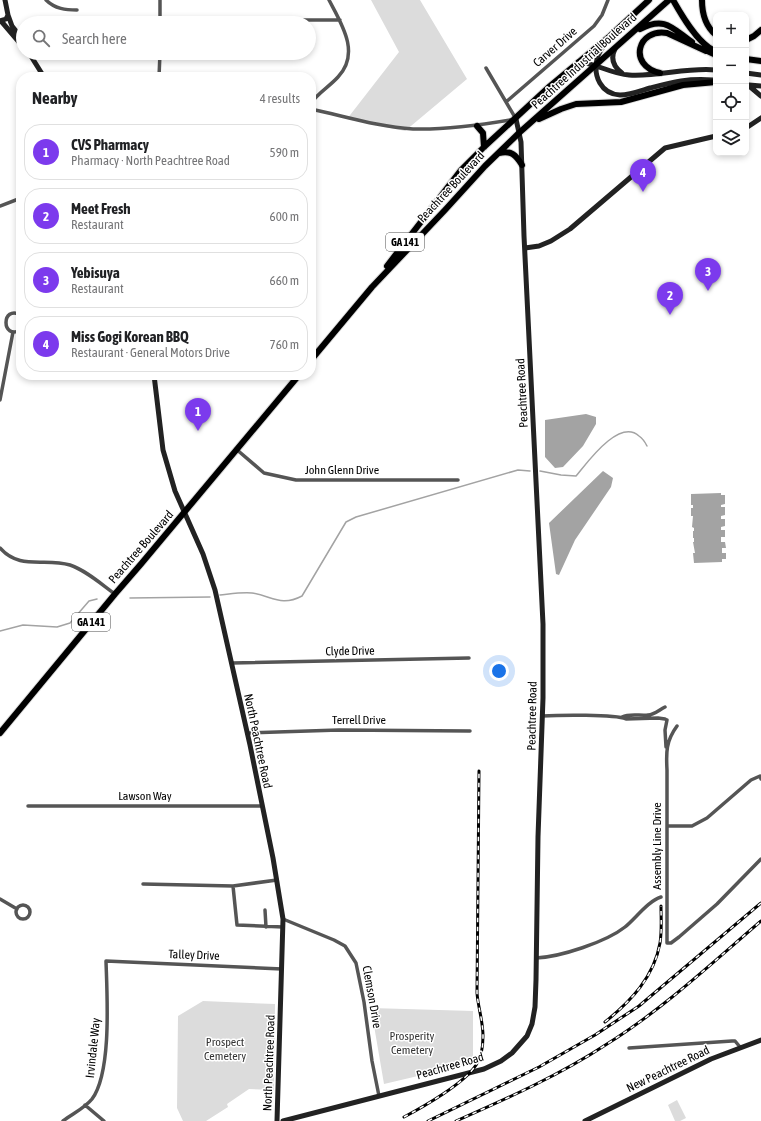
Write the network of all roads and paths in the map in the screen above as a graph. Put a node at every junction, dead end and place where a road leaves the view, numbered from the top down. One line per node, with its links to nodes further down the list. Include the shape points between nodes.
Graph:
1 (5, 0): 11 (street)
2 (46, 0): 12 (street, via 63,10)
3 (160, 0): 14 (street)
4 (329, 0): 16 (street)
5 (608, 0): 50 (street, Carver Drive, via 594,26)
6 (649, 0): 22 (highway, Peachtree Industrial Boulevard / GA 141)
7 (669, 0): 21 (highway, Peachtree Industrial Boulevard / GA 141)
8 (673, 0): 26 (highway, via 696,34 707,47)
9 (702, 0): 20 (highway, via 702,13)
10 (0, 4): 11 (street)
11 (6, 6): 13 (street)
12 (77, 10)
13 (8, 15): 17 (street); 19 (street)
14 (160, 16)
15 (316, 20): 16 (street)
16 (340, 20): 49 (street, via 349,46 348,59 339,76)
17 (1, 21): 23 (street)
18 (761, 30): 24 (highway)
19 (16, 31)
20 (713, 32)
21 (632, 34): 25 (highway, Peachtree Industrial Boulevard / GA 141); 27 (highway, via 649,24 659,22 671,27)
22 (610, 36): 33 (highway, Peachtree Industrial Boulevard / GA 141); 34 (street, via 598,55)
23 (16, 38)
24 (749, 38)
25 (616, 49): 34 (highway, Peachtree Industrial Boulevard / GA 141); 41 (street, via 613,53 614,63)
26 (713, 50)
27 (706, 51): 28 (highway); 39 (highway, via 667,33 654,33 641,45 639,55 644,65)
28 (713, 54)
29 (749, 59): 32 (highway)
30 (33, 60): 37 (street)
31 (160, 60): 38 (street)
32 (761, 61)
33 (578, 62): 34 (street); 53 (highway, Peachtree Industrial Boulevard / GA 141)
34 (596, 65): 41 (street); 43 (street, via 599,83 608,91 619,95 688,79); 54 (highway, Peachtree Industrial Boulevard / GA 141)
35 (486, 68): 50 (street)
36 (713, 70): 39 (street)
37 (41, 72)
38 (160, 72)
39 (660, 73): 41 (street)
40 (749, 73): 42 (street)
41 (624, 75)
42 (761, 75)
43 (713, 81)
44 (713, 81): 54 (highway, via 683,85 621,102 576,104)
45 (749, 84): 47 (street)
46 (749, 86): 48 (street)
47 (761, 86)
48 (761, 96)
49 (316, 98)
50 (506, 102): 53 (street)
51 (316, 110): 55 (street, via 406,128 444,129)
52 (761, 118): 56 (street)
53 (516, 119): 55 (street); 57 (street, Peachtree Road); 59 (highway, Peachtree Boulevard / GA 141)
54 (532, 122): 57 (highway, Peachtree Boulevard / GA 141)
55 (477, 126): 59 (highway, via 483,134)
56 (749, 126)
57 (520, 132): 60 (highway, Peachtree Boulevard / GA 141); 61 (street, Peachtree Road)
58 (713, 137): 64 (street, via 665,148 570,230 539,246)
59 (484, 147): 65 (highway, Peachtree Boulevard / GA 141, via 452,181)
60 (499, 153): 61 (highway, via 513,153); 65 (highway, Peachtree Boulevard / GA 141)
61 (522, 165): 64 (street, Peachtree Road)
62 (16, 200): 63 (street)
63 (0, 206)
64 (525, 248): 81 (street, Peachtree Road, via 542,610)
65 (372, 287): 69 (highway, Peachtree Boulevard / GA 141)
66 (16, 313): 68 (street, via 12,313 5,320 6,327)
67 (16, 331): 68 (street)
68 (13, 332): 72 (street)
69 (316, 354)
70 (155, 380): 75 (street, North Peachtree Road, via 163,450)
71 (295, 380): 73 (highway, Peachtree Boulevard / GA 141)
72 (0, 400)
73 (236, 449): 74 (street, John Glenn Drive, via 264,473 296,480); 75 (highway, Peachtree Boulevard / GA 141)
74 (458, 480)
75 (184, 513): 77 (highway, Peachtree Boulevard / GA 141); 79 (street, North Peachtree Road, via 203,554 215,590)
76 (0, 548): 77 (street, via 19,562 69,565 87,573)
77 (115, 594): 85 (highway, Peachtree Boulevard / GA 141)
78 (469, 658): 79 (street, Clyde Drive)
79 (232, 663): 86 (street, North Peachtree Road)
80 (665, 706): 82 (street, via 648,715)
81 (542, 716): 82 (street); 103 (street, Peachtree Road)
82 (622, 717): 87 (street, Assembly Line Drive, via 666,720)
83 (677, 726): 87 (street, Assembly Line Drive)
84 (470, 731): 86 (street, Terrell Drive, via 339,730)
85 (0, 733)
86 (247, 733): 90 (street, North Peachtree Road)
87 (666, 748): 91 (street, Assembly Line Drive)
88 (760, 777): 91 (street, via 751,780 707,818 692,826)
89 (28, 806): 90 (street, Lawson Way)
90 (262, 806): 93 (street, North Peachtree Road)
91 (667, 826): 92 (street, Assembly Line Drive, via 667,943 679,937 717,904)
92 (761, 859)
93 (277, 880): 95 (street); 100 (street, North Peachtree Road)
94 (143, 884): 95 (street)
95 (233, 886): 101 (street, via 237,925)
96 (661, 897): 103 (street, via 654,900 624,928 607,938 550,958)
97 (0, 899): 98 (street)
98 (17, 908): 98 (street, via 18,918 24,919 29,916 30,911 26,906 21,905)
99 (264, 910): 101 (street)
100 (283, 919): 102 (street, North Peachtree Road); 109 (street, Clemson Drive, via 344,946 356,963)
101 (266, 926): 102 (street)
102 (283, 927): 105 (street, North Peachtree Road)
103 (536, 958): 109 (street, Peachtree Road, via 532,1024 527,1036 512,1053 484,1069)
104 (106, 961): 105 (street, Talley Drive); 110 (street, Irvindale Way, via 104,1070 100,1086)
105 (282, 969): 113 (street, North Peachtree Road)
106 (761, 1040): 107 (street, New Peachtree Road)
107 (740, 1047): 108 (street, via 732,1041); 115 (street, New Peachtree Road)
108 (629, 1048)
109 (380, 1096): 114 (street, Peachtree Road)
110 (85, 1105): 111 (street, Irvindale Way); 112 (street)
111 (63, 1121)
112 (104, 1121)
113 (277, 1121)
114 (283, 1121)
115 (586, 1121)

